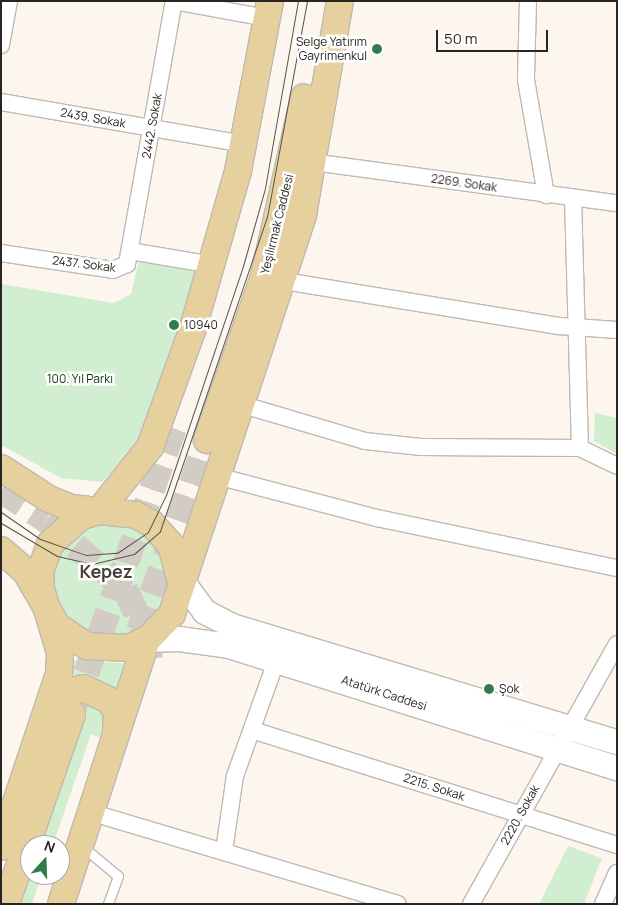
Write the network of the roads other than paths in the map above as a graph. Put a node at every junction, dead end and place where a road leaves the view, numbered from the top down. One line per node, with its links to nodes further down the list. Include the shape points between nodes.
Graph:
1 (9, 1): 7 (street)
2 (174, 1): 6 (street); 9 (street, 2442. Sokak)
3 (323, 1): 23 (main road, Yeşilırmak Caddesi, via 280,216)
4 (340, 1): 11 (main road)
5 (528, 1): 12 (street, via 526,80)
6 (273, 7): 10 (main road); 22 (main road, via 240,224)
7 (1, 45)
8 (1, 102): 9 (street, 2439. Sokak)
9 (152, 129): 10 (street, 2439. Sokak); 15 (street, 2442. Sokak)
10 (244, 144): 17 (main road)
11 (312, 162): 12 (street, 2269. Sokak); 18 (main road, via 303,214)
12 (546, 195): 13 (street, 2269. Sokak)
13 (573, 198): 14 (street, 2269. Sokak); 19 (street)
14 (617, 203)
15 (130, 251): 16 (street, 2437. Sokak, via 123,268 113,270); 17 (street, 2437. Sokak)
16 (1, 253)
17 (213, 265): 28 (main road, via 150,447)
18 (284, 280): 19 (street); 21 (main road)
19 (575, 327): 20 (street); 24 (street)
20 (617, 330)
21 (240, 404): 24 (street, via 365,441 421,447); 27 (main road)
22 (174, 428)
23 (207, 440)
24 (580, 448): 25 (street)
25 (617, 466)
26 (1, 468): 28 (main road, via 71,508)
27 (216, 476): 30 (street, via 377,518); 31 (main road)
28 (98, 511): 31 (main road, via 118,510 152,524 171,545); 32 (main road, via 63,528 46,551 40,572)
29 (1, 550): 32 (main road, via 26,572)
30 (617, 568)
31 (180, 578): 33 (main road, via 172,614); 38 (main road, Atatürk Caddesi, via 205,612 232,626)
32 (47, 610): 33 (main road, via 57,626 87,646 108,650); 37 (main road, via 60,653)
33 (147, 640): 35 (main road, Atatürk Caddesi, via 204,642); 43 (main road)
34 (617, 644): 38 (street, 2220. Sokak)
35 (277, 659): 40 (street); 42 (main road, Atatürk Caddesi)
36 (72, 714): 55 (main road)
37 (46, 715): 43 (main road, via 71,689 83,688 109,700 118,722); 45 (main road)
38 (569, 727): 41 (main road, Atatürk Caddesi); 42 (street, 2220. Sokak)
39 (104, 729): 48 (main road)
40 (252, 730): 47 (street, 2215. Sokak); 52 (street, via 235,776)
41 (617, 742)
42 (556, 748): 44 (main road, Atatürk Caddesi); 47 (street, 2220. Sokak)
43 (112, 759): 46 (main road)
44 (617, 768)
45 (10, 795): 51 (main road)
46 (93, 812): 50 (main road); 52 (street)
47 (520, 814): 49 (street, 2215. Sokak); 60 (street, 2220. Sokak)
48 (68, 835)
49 (617, 844)
50 (82, 845): 57 (main road); 58 (lane, via 118,876)
51 (1, 848)
52 (224, 851): 59 (street)
53 (617, 873): 61 (street)
54 (52, 885): 56 (main road)
55 (6, 904)
56 (45, 904)
57 (61, 904)
58 (108, 904)
59 (398, 904)
60 (471, 904)
61 (602, 904)

